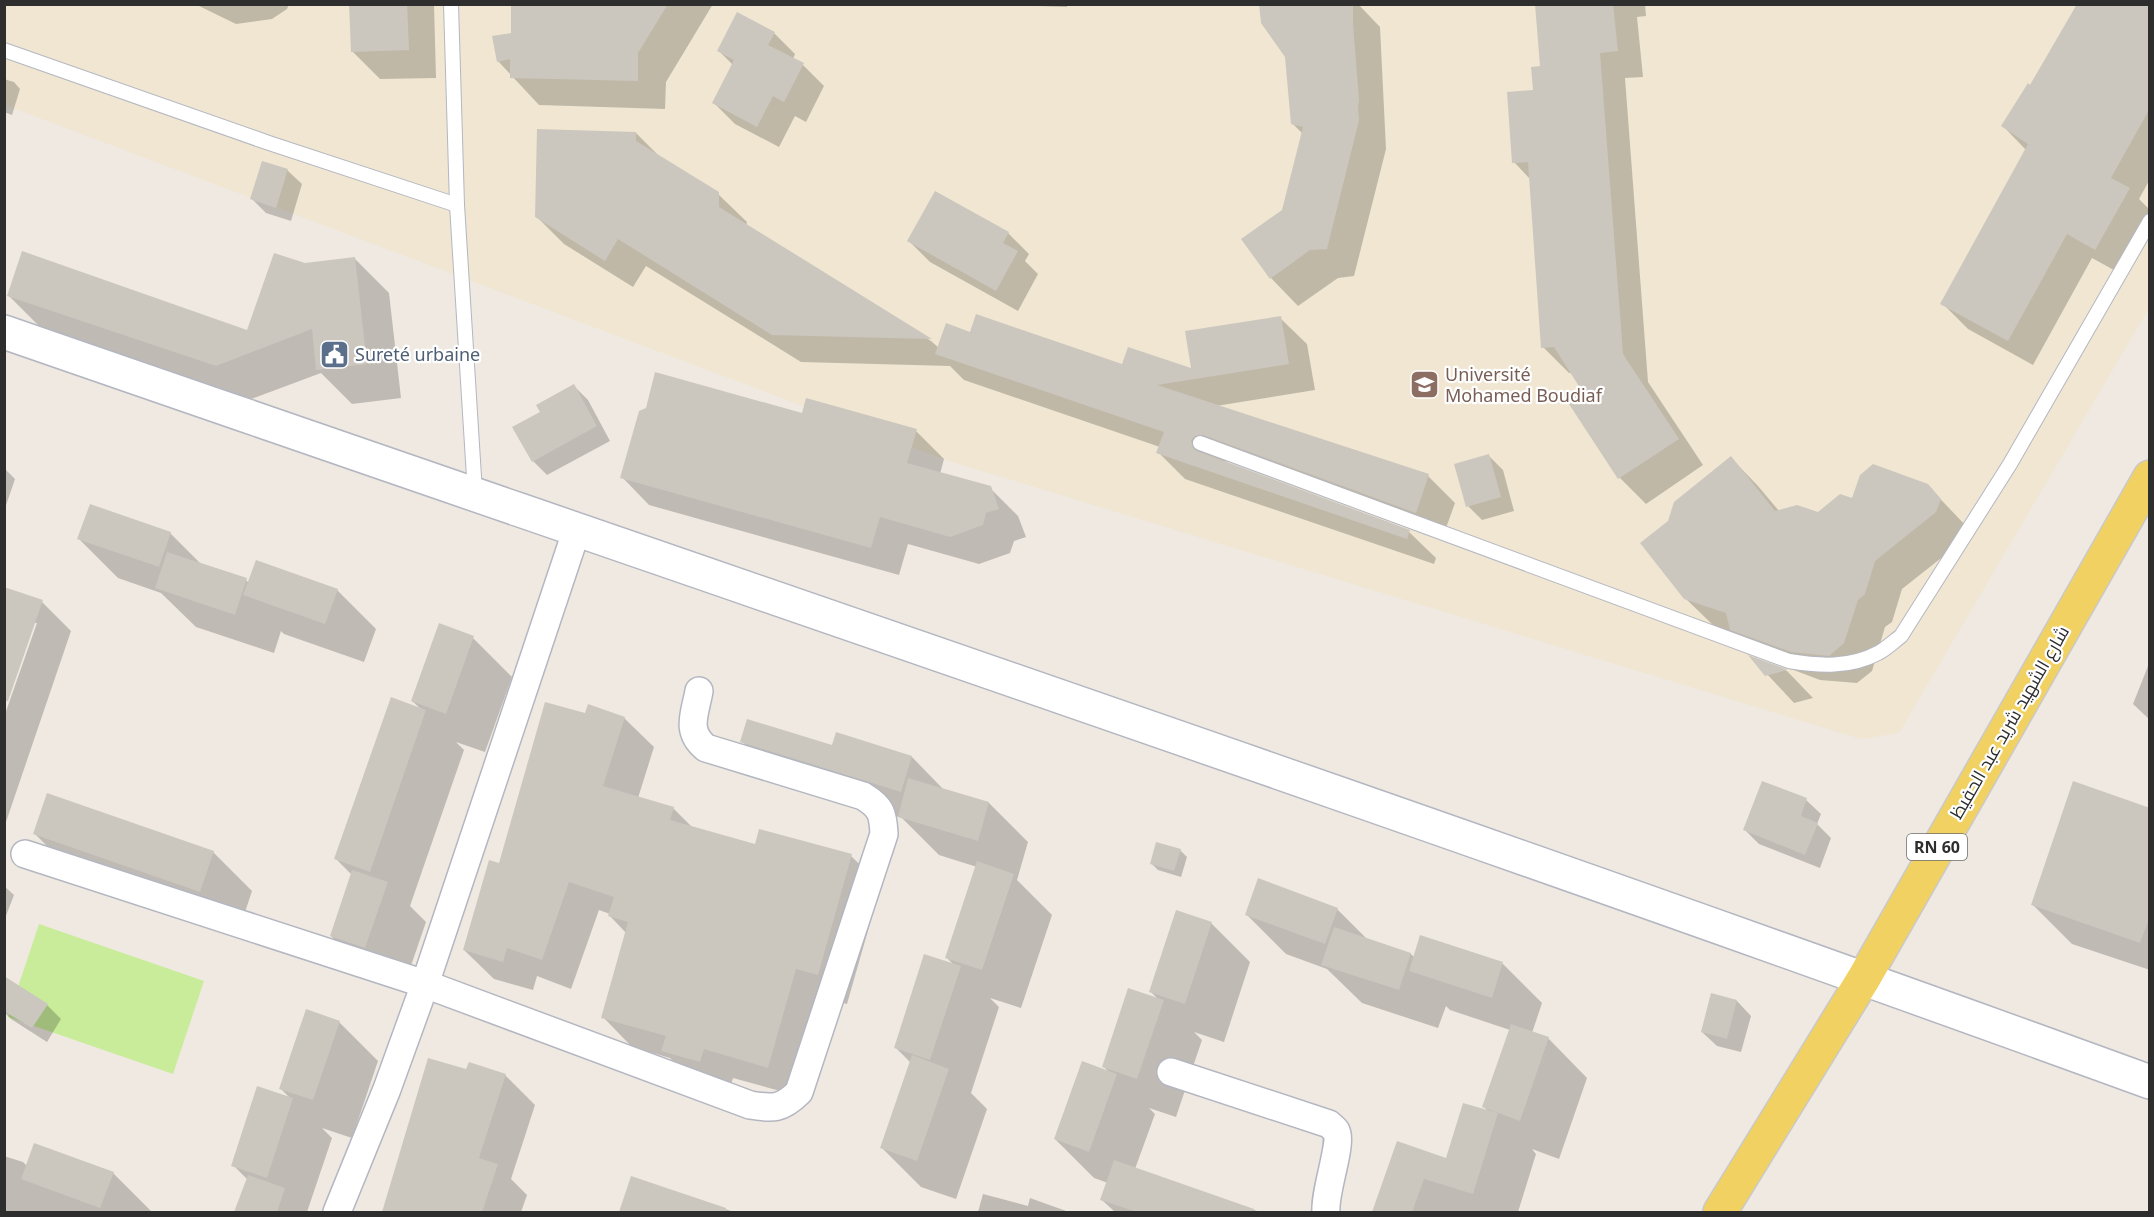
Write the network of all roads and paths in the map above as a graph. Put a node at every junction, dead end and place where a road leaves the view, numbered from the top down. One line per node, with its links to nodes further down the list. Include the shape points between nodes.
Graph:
1 (451, 4): 3 (lane)
2 (4, 50): 3 (lane)
3 (456, 205): 8 (lane)
4 (2150, 220): 6 (lane, via 2010,464 1901,636 1877,654 1847,664 1820,666 1789,661)
5 (4, 332): 8 (main road)
6 (1200, 443)
7 (2150, 477): 12 (main road, شارع الشهيد شريد عبد الحفيظ / RN 60)
8 (475, 495): 9 (main road)
9 (577, 529): 12 (main road); 13 (street)
10 (699, 691): 13 (street, via 692,726 696,739 706,748 863,796 876,804 883,816 884,834 800,1092 786,1104 769,1108 750,1105)
11 (25, 854): 13 (street)
12 (1864, 978): 15 (main road); 18 (main road, شارع الشهيد شريد عبد الحفيظ / RN 60)
13 (425, 984): 16 (street)
14 (1171, 1072): 17 (street, via 1329,1124 1337,1132 1339,1143)
15 (2150, 1082)
16 (337, 1212)
17 (1326, 1212)
18 (1720, 1212)

